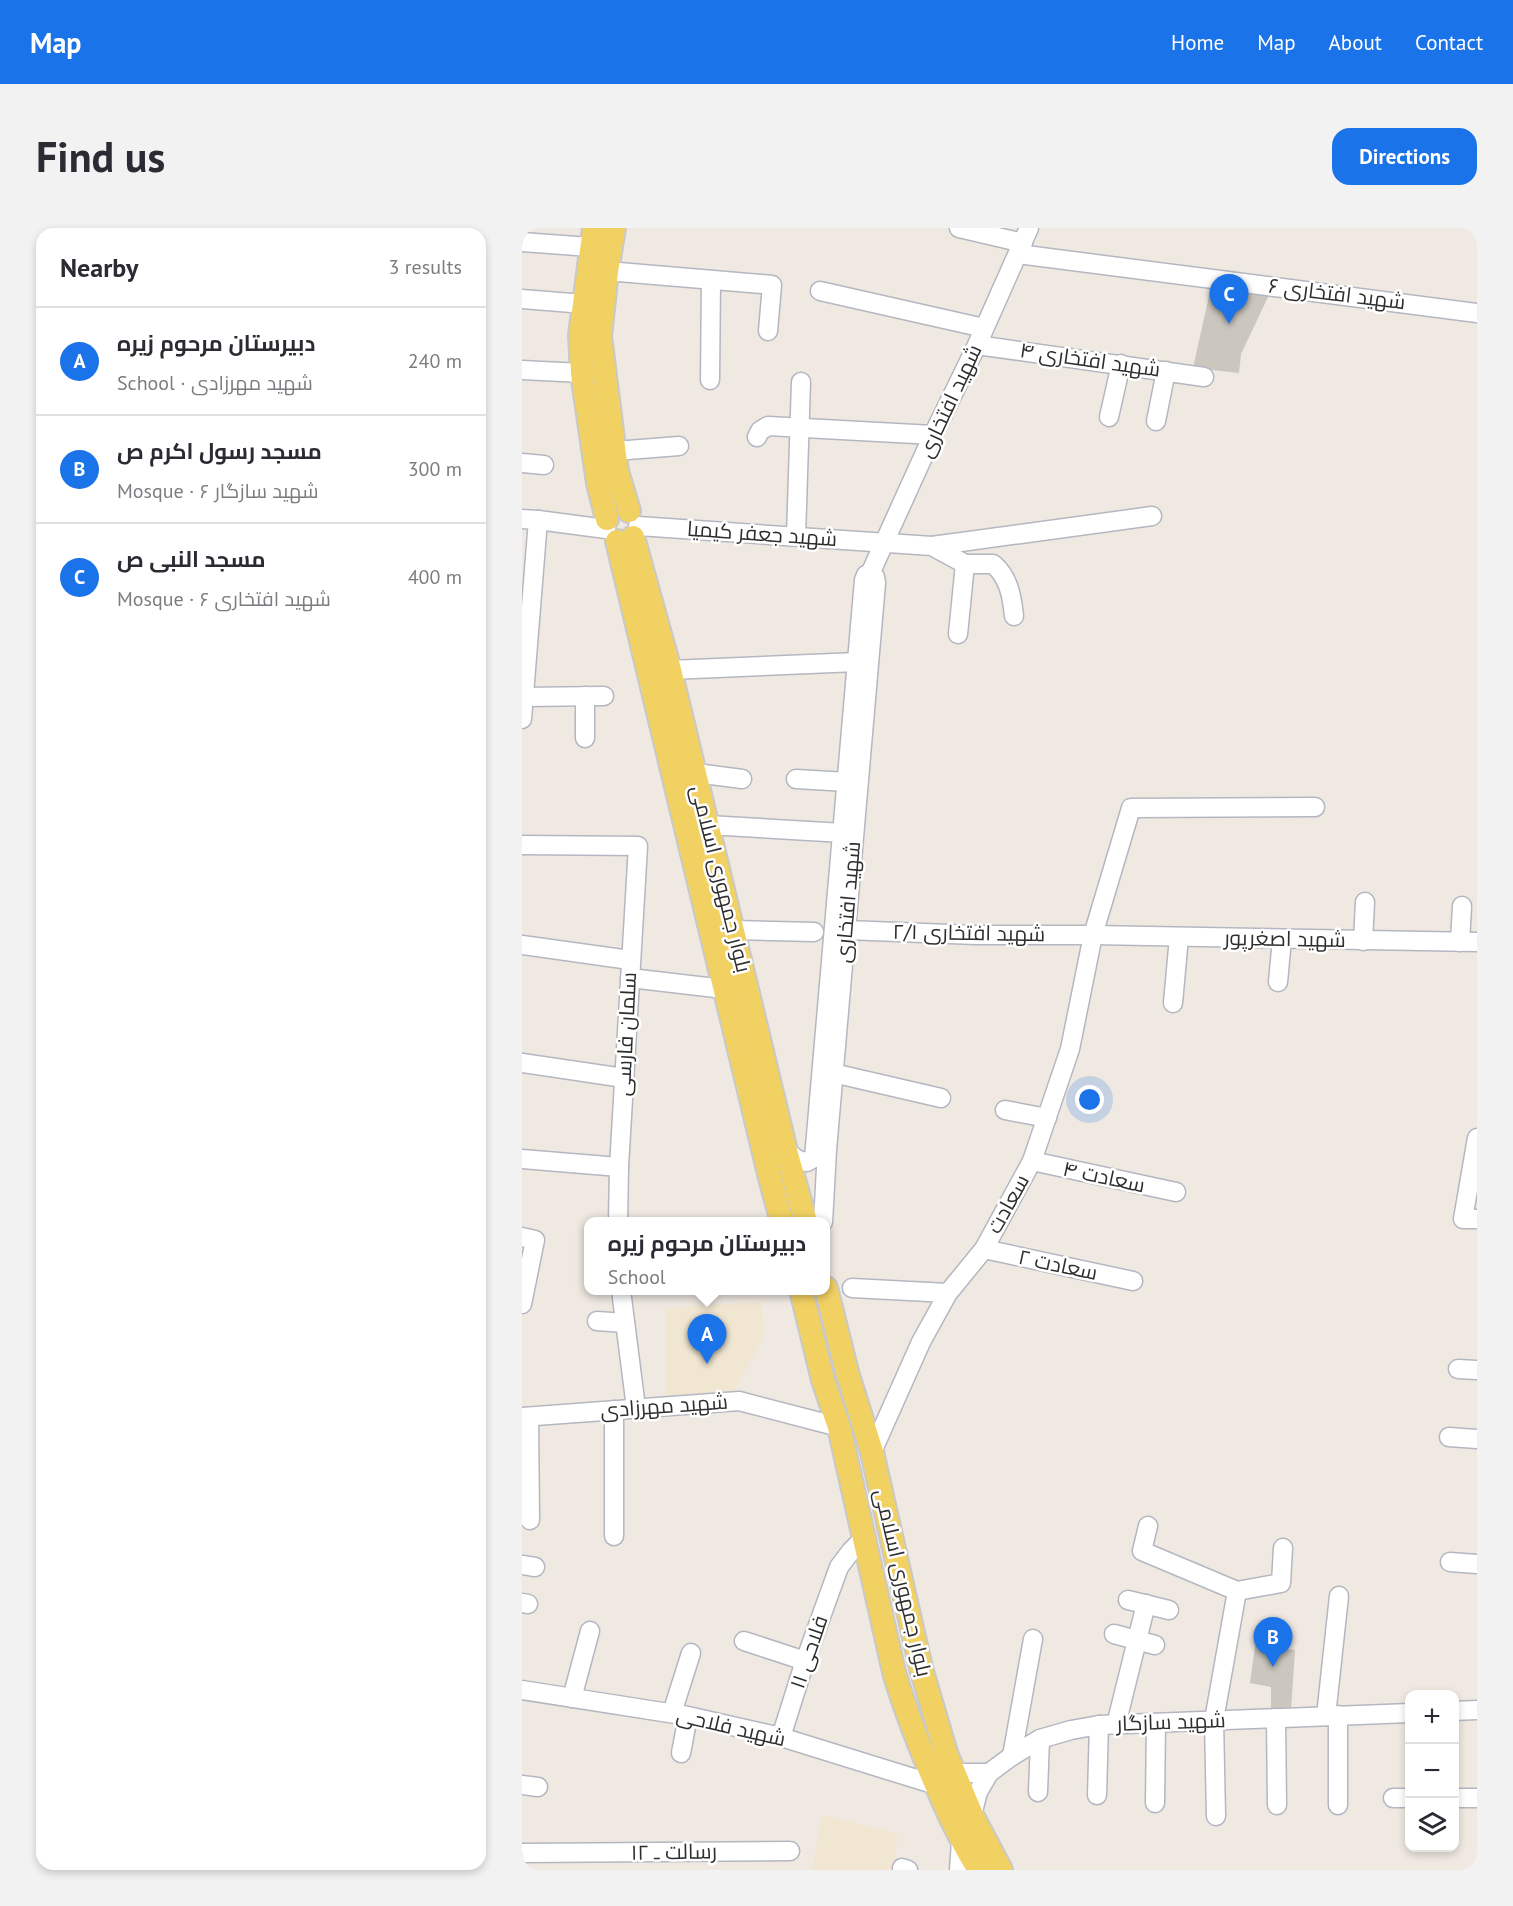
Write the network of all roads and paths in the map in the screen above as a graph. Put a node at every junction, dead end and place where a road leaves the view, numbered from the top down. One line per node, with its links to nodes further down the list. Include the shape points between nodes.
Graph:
1 (614, 228): 6 (main road, بلوار جمهوری اسلامی)
2 (959, 228): 5 (street, شهید افتخاری ۶)
3 (592, 237): 4 (street); 10 (main road, بلوار جمهوری اسلامی)
4 (522, 242)
5 (1023, 242): 11 (street, شهید افتخاری ۶); 12 (street, شهید افتخاری)
6 (607, 271): 7 (street); 28 (main road, بلوار جمهوری اسلامی, via 600,336)
7 (711, 280): 13 (street, via 772,285); 20 (street)
8 (820, 291): 12 (street)
9 (522, 299): 10 (street)
10 (584, 304): 18 (main road, بلوار جمهوری اسلامی, via 580,335)
11 (1477, 313)
12 (984, 328): 14 (street, شهید افتخاری)
13 (768, 331)
14 (977, 345): 15 (street, شهید افتخاری ۴); 25 (street, شهید افتخاری)
15 (1121, 364): 17 (street, شهید افتخاری ۴); 22 (street)
16 (522, 370): 18 (street)
17 (1166, 371): 19 (street, شهید افتخاری ۴); 23 (street)
18 (582, 373): 31 (main road, بلوار جمهوری اسلامی)
19 (1204, 377)
20 (710, 380)
21 (801, 382): 24 (street)
22 (1108, 417)
23 (1156, 422)
24 (800, 428): 25 (street); 26 (street, via 768,426); 35 (street)
25 (933, 435): 36 (street, شهید افتخاری)
26 (757, 437)
27 (680, 446): 28 (street)
28 (615, 451): 31 (main road, بلوار جمهوری اسلامی)
29 (522, 463): 30 (street)
30 (544, 465)
31 (608, 481): 34 (main road, بلوار جمهوری اسلامی)
32 (1152, 516): 37 (street)
33 (530, 520): 34 (street, شهید جعفر کیمیا); 41 (street)
34 (622, 527): 35 (street, شهید جعفر کیمیا); 44 (main road, بلوار جمهوری اسلامی); 69 (main road, بلوار جمهوری اسلامی)
35 (796, 536): 36 (street, شهید جعفر کیمیا)
36 (885, 542): 37 (street, شهید جعفر کیمیا); 39 (street, شهید افتخاری)
37 (932, 546): 38 (street)
38 (965, 564): 40 (street, via 993,564 1002,571); 42 (street)
39 (873, 579): 43 (street, via 866,575 864,580); 59 (street, شهید افتخاری)
40 (1014, 616)
41 (526, 623): 45 (street)
42 (958, 634)
43 (857, 662): 44 (street); 51 (street)
44 (670, 670): 48 (main road, بلوار جمهوری اسلامی)
45 (523, 707): 46 (street); 47 (street, via 595,696)
46 (522, 719)
47 (585, 738)
48 (696, 773): 49 (street); 53 (main road, بلوار جمهوری اسلامی)
49 (742, 779)
50 (796, 779): 51 (street)
51 (847, 782): 54 (street)
52 (1315, 807): 61 (street, سعادت, via 1131,808)
53 (708, 825): 54 (street); 58 (main road, بلوار جمهوری اسلامی)
54 (843, 833): 78 (street)
55 (522, 845): 67 (street, سلمان فارسی, via 639,846)
56 (1365, 902): 64 (street)
57 (1462, 906): 65 (street)
58 (734, 930): 60 (street); 79 (main road, بلوار جمهوری اسلامی)
59 (846, 930): 61 (street, شهید افتخاری ۲/۱); 72 (street, شهید افتخاری)
60 (814, 932)
61 (1093, 935): 62 (street, شهید اصغرپور); 76 (street, سعادت, via 1070,1049)
62 (1179, 937): 63 (street, شهید اصغرپور); 70 (street)
63 (1282, 939): 64 (street, شهید اصغرپور); 68 (street)
64 (1363, 940): 65 (street, شهید اصغرپور)
65 (1468, 942)
66 (522, 945): 67 (street)
67 (630, 969): 69 (street); 73 (street, سلمان فارسی)
68 (1278, 982)
69 (724, 989): 85 (main road, بلوار جمهوری اسلامی)
70 (1173, 1003)
71 (522, 1063): 73 (street)
72 (833, 1073): 74 (street); 78 (street, شهید افتخاری)
73 (624, 1078): 82 (street, سلمان فارسی)
74 (941, 1098)
75 (1005, 1110): 76 (street)
76 (1047, 1118): 81 (street, سعادت)
77 (1476, 1146): 88 (street, via 1463,1219)
78 (821, 1147): 79 (street, via 807,1162); 87 (street, شهید افتخاری)
79 (786, 1151): 86 (main road, بلوار جمهوری اسلامی)
80 (522, 1159): 82 (street)
81 (1032, 1161): 83 (street, سعادت ۴); 90 (street, سعادت)
82 (619, 1167): 84 (street, سلمان فارسی)
83 (1176, 1192)
84 (618, 1217)
85 (781, 1217)
86 (805, 1217)
87 (823, 1217)
88 (1477, 1219)
89 (528, 1239): 97 (street)
90 (984, 1249): 91 (street, سعادت ۲); 93 (street, سعادت)
91 (1133, 1281)
92 (852, 1288): 93 (street)
93 (948, 1293): 112 (street, سعادت, via 921,1342)
94 (622, 1295): 99 (street)
95 (802, 1295): 101 (main road, بلوار جمهوری اسلامی)
96 (827, 1295): 100 (main road, بلوار جمهوری اسلامی)
97 (522, 1304)
98 (597, 1321): 99 (street)
99 (625, 1323): 106 (street)
100 (835, 1327): 101 (main road, via 824,1340 816,1338); 104 (main road, بلوار جمهوری اسلامی)
101 (810, 1330): 105 (main road, بلوار جمهوری اسلامی)
102 (1458, 1369): 103 (street)
103 (1477, 1370)
104 (847, 1372): 105 (main road, via 832,1367); 112 (main road, بلوار جمهوری اسلامی)
105 (823, 1380): 109 (main road, بلوار جمهوری اسلامی)
106 (636, 1408): 107 (street, شهید مهرزادی); 109 (street, شهید مهرزادی, via 739,1401)
107 (614, 1410): 108 (street, شهید مهرزادی); 115 (street)
108 (526, 1417): 113 (street)
109 (839, 1427): 116 (main road, بلوار جمهوری اسلامی)
110 (1449, 1437): 111 (street)
111 (1477, 1439)
112 (872, 1452): 133 (main road, بلوار جمهوری اسلامی)
113 (530, 1520)
114 (1148, 1526): 120 (street, via 1143,1551)
115 (614, 1536)
116 (863, 1539): 132 (street, فلاحی ۱۱, via 839,1567); 134 (main road, بلوار جمهوری اسلامی)
117 (1283, 1548): 120 (street, via 1281,1583)
118 (1450, 1562): 119 (street)
119 (1477, 1564)
120 (1237, 1591): 145 (street)
121 (1339, 1596): 143 (street)
122 (1128, 1600): 123 (street)
123 (1146, 1604): 124 (street); 128 (street)
124 (1168, 1610)
125 (590, 1631): 136 (street)
126 (1114, 1634): 128 (street)
127 (1032, 1639): 151 (street)
128 (1137, 1640): 130 (street); 147 (street)
129 (744, 1641): 132 (street)
130 (1155, 1645)
131 (691, 1653): 142 (street)
132 (805, 1661): 148 (street, فلاحی ۱۱)
133 (921, 1668): 134 (main road, via 915,1678 903,1678); 137 (main road, بلوار جمهوری اسلامی)
134 (894, 1672): 140 (main road, بلوار جمهوری اسلامی)
135 (522, 1690): 136 (street, شهید فلاحی)
136 (572, 1698): 142 (street, شهید فلاحی)
137 (933, 1705): 140 (main road, via 915,1702); 153 (main road, بلوار جمهوری اسلامی)
138 (1477, 1710): 139 (street)
139 (1459, 1711)
140 (905, 1712): 153 (main road, بلوار جمهوری اسلامی)
141 (1405, 1713): 143 (street, شهید سازگار)
142 (680, 1714): 148 (street, شهید فلاحی); 150 (street)
143 (1332, 1715): 144 (street, شهید سازگار); 160 (street)
144 (1276, 1718): 145 (street, شهید سازگار); 159 (street)
145 (1214, 1720): 146 (street, شهید سازگار); 162 (street)
146 (1156, 1723): 147 (street, شهید سازگار); 158 (street)
147 (1108, 1725): 149 (street, شهید سازگار); 155 (street)
148 (781, 1737): 153 (street, شهید فلاحی)
149 (1040, 1739): 151 (street, شهید سازگار); 154 (street)
150 (681, 1753)
151 (1012, 1756): 152 (street, شهید سازگار)
152 (988, 1773): 153 (street, شهید فلاحی); 161 (street)
153 (945, 1779): 161 (main road, بلوار جمهوری اسلامی); 163 (main road, بلوار جمهوری اسلامی)
154 (1038, 1792)
155 (1097, 1795)
156 (1459, 1798): 157 (street)
157 (1477, 1798)
158 (1155, 1803)
159 (1277, 1805)
160 (1338, 1805)
161 (972, 1815): 168 (main road, بلوار جمهوری اسلامی)
162 (1216, 1816)
163 (961, 1841): 166 (street); 167 (main road, بلوار جمهوری اسلامی)
164 (790, 1851): 165 (street, رسالت ـ ۱۲)
165 (522, 1853)
166 (959, 1870)
167 (979, 1870)
168 (1001, 1870)

